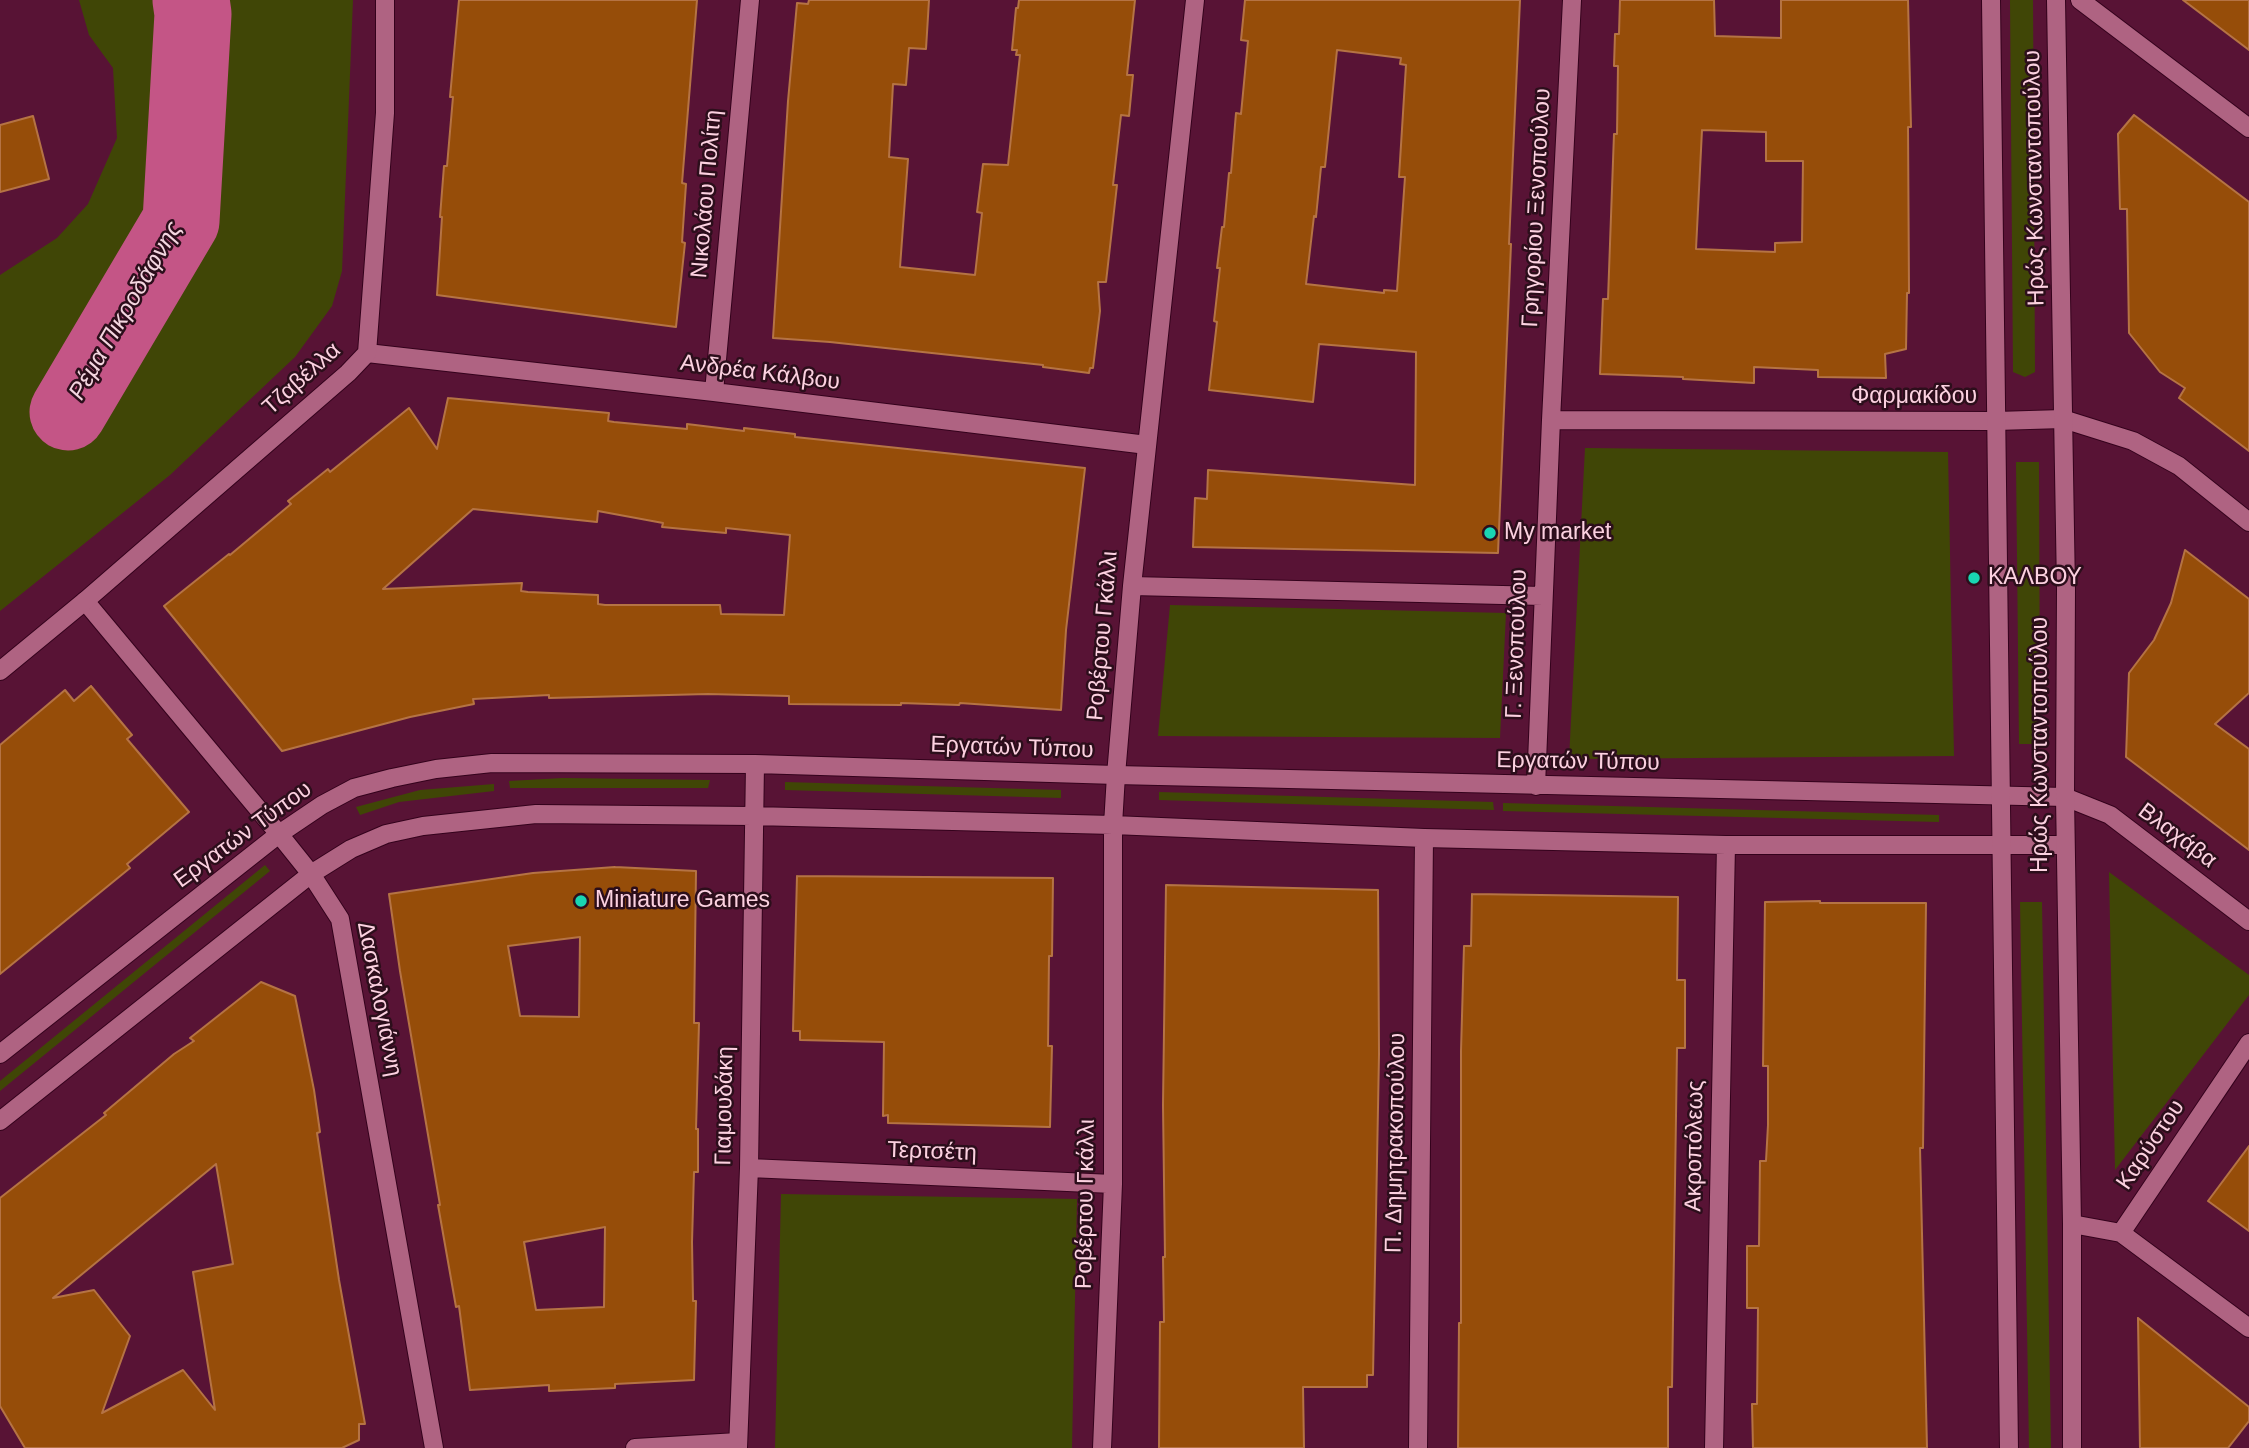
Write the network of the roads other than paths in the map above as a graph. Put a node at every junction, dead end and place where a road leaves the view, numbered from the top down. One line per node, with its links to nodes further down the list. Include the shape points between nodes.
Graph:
1 (385, 0): 9 (street, Τζαβέλλα, via 385,113)
2 (750, 0): 10 (street, Νικολάου Πολίτη)
3 (1195, 0): 14 (street, Ροβέρτου Γκάλλι)
4 (1572, 0): 11 (street, Γρηγορίου Ξενοπούλου)
5 (1991, 0): 13 (street, Ηρώς Κωνσταντοπούλου)
6 (2056, 0): 12 (street, Ηρώς Κωνσταντοπούλου)
7 (2080, 0): 8 (street)
8 (2249, 128)
9 (367, 353): 10 (street, Ανδρέα Κάλβου); 18 (street, Τζαβέλλα)
10 (714, 391): 14 (street, Ανδρέα Κάλβου)
11 (1550, 419): 13 (street, Φαρμακίδου); 17 (street, Γ. Ξενοπούλου)
12 (2063, 419): 13 (street, Φαρμακίδου); 15 (street, Φαρμακίδου, via 2133,441 2179,466); 24 (street, Ηρώς Κωνσταντοπούλου)
13 (1996, 421): 23 (street, Ηρώς Κωνσταντοπούλου)
14 (1147, 445): 16 (street, Ροβέρτου Γκάλλι)
15 (2249, 522)
16 (1132, 586): 17 (street); 21 (street, Ροβέρτου Γκάλλι)
17 (1543, 596): 22 (street, Γ. Ξενοπούλου)
18 (85, 601): 19 (street, Τζαβέλλα); 28 (street, Δασκαλογιάννη)
19 (0, 671)
20 (755, 764): 21 (street, Εργατών Τύπου); 25 (street, Γιαμουδάκη); 28 (street, Εργατών Τύπου, via 492,763 436,769 354,788)
21 (1116, 775): 22 (street, Εργατών Τύπου); 27 (street, Ροβέρτου Γκάλλι)
22 (1536, 786): 23 (street, Εργατών Τύπου)
23 (2000, 797): 24 (street, Εργατών Τύπου); 30 (street, Ηρώς Κωνσταντοπούλου)
24 (2065, 797): 26 (street, Εργατών Τύπου); 32 (street, Ηρώς Κωνσταντοπούλου)
25 (752, 816): 27 (street); 33 (street, via 536,814 423,826 386,834 351,849); 38 (street, Γιαμουδάκη)
26 (2110, 816): 34 (street, Βλαχάβα)
27 (1113, 825): 29 (street); 39 (street, Ροβέρτου Γκάλλι)
28 (279, 834): 33 (street, Δασκαλογιάννη); 36 (street, Εργατών Τύπου)
29 (1424, 838): 31 (street); 47 (street, Π. Δημητρακοπούλου)
30 (2001, 844): 31 (street); 32 (street); 49 (street, Ηρώς Κωνσταντοπούλου)
31 (1726, 845): 48 (street, Ακροπόλεως)
32 (2065, 845): 40 (street, Ηρώς Κωνσταντοπούλου)
33 (311, 874): 37 (street); 44 (street, Δασκαλογιάννη, via 340,919)
34 (2249, 921)
35 (2249, 1043): 41 (street, Καρύστου)
36 (0, 1054)
37 (0, 1121)
38 (749, 1168): 39 (street, Τερτσέτη); 43 (street, Γιαμουδάκη)
39 (1113, 1184): 46 (street, Ροβέρτου Γκάλλι)
40 (2072, 1224): 41 (street); 50 (street, Ηρώς Κωνσταντοπούλου)
41 (2121, 1233): 42 (street)
42 (2249, 1328)
43 (738, 1445): 45 (street)
44 (434, 1448)
45 (635, 1448)
46 (1102, 1448)
47 (1418, 1448)
48 (1714, 1448)
49 (2009, 1448)
50 (2072, 1448)

